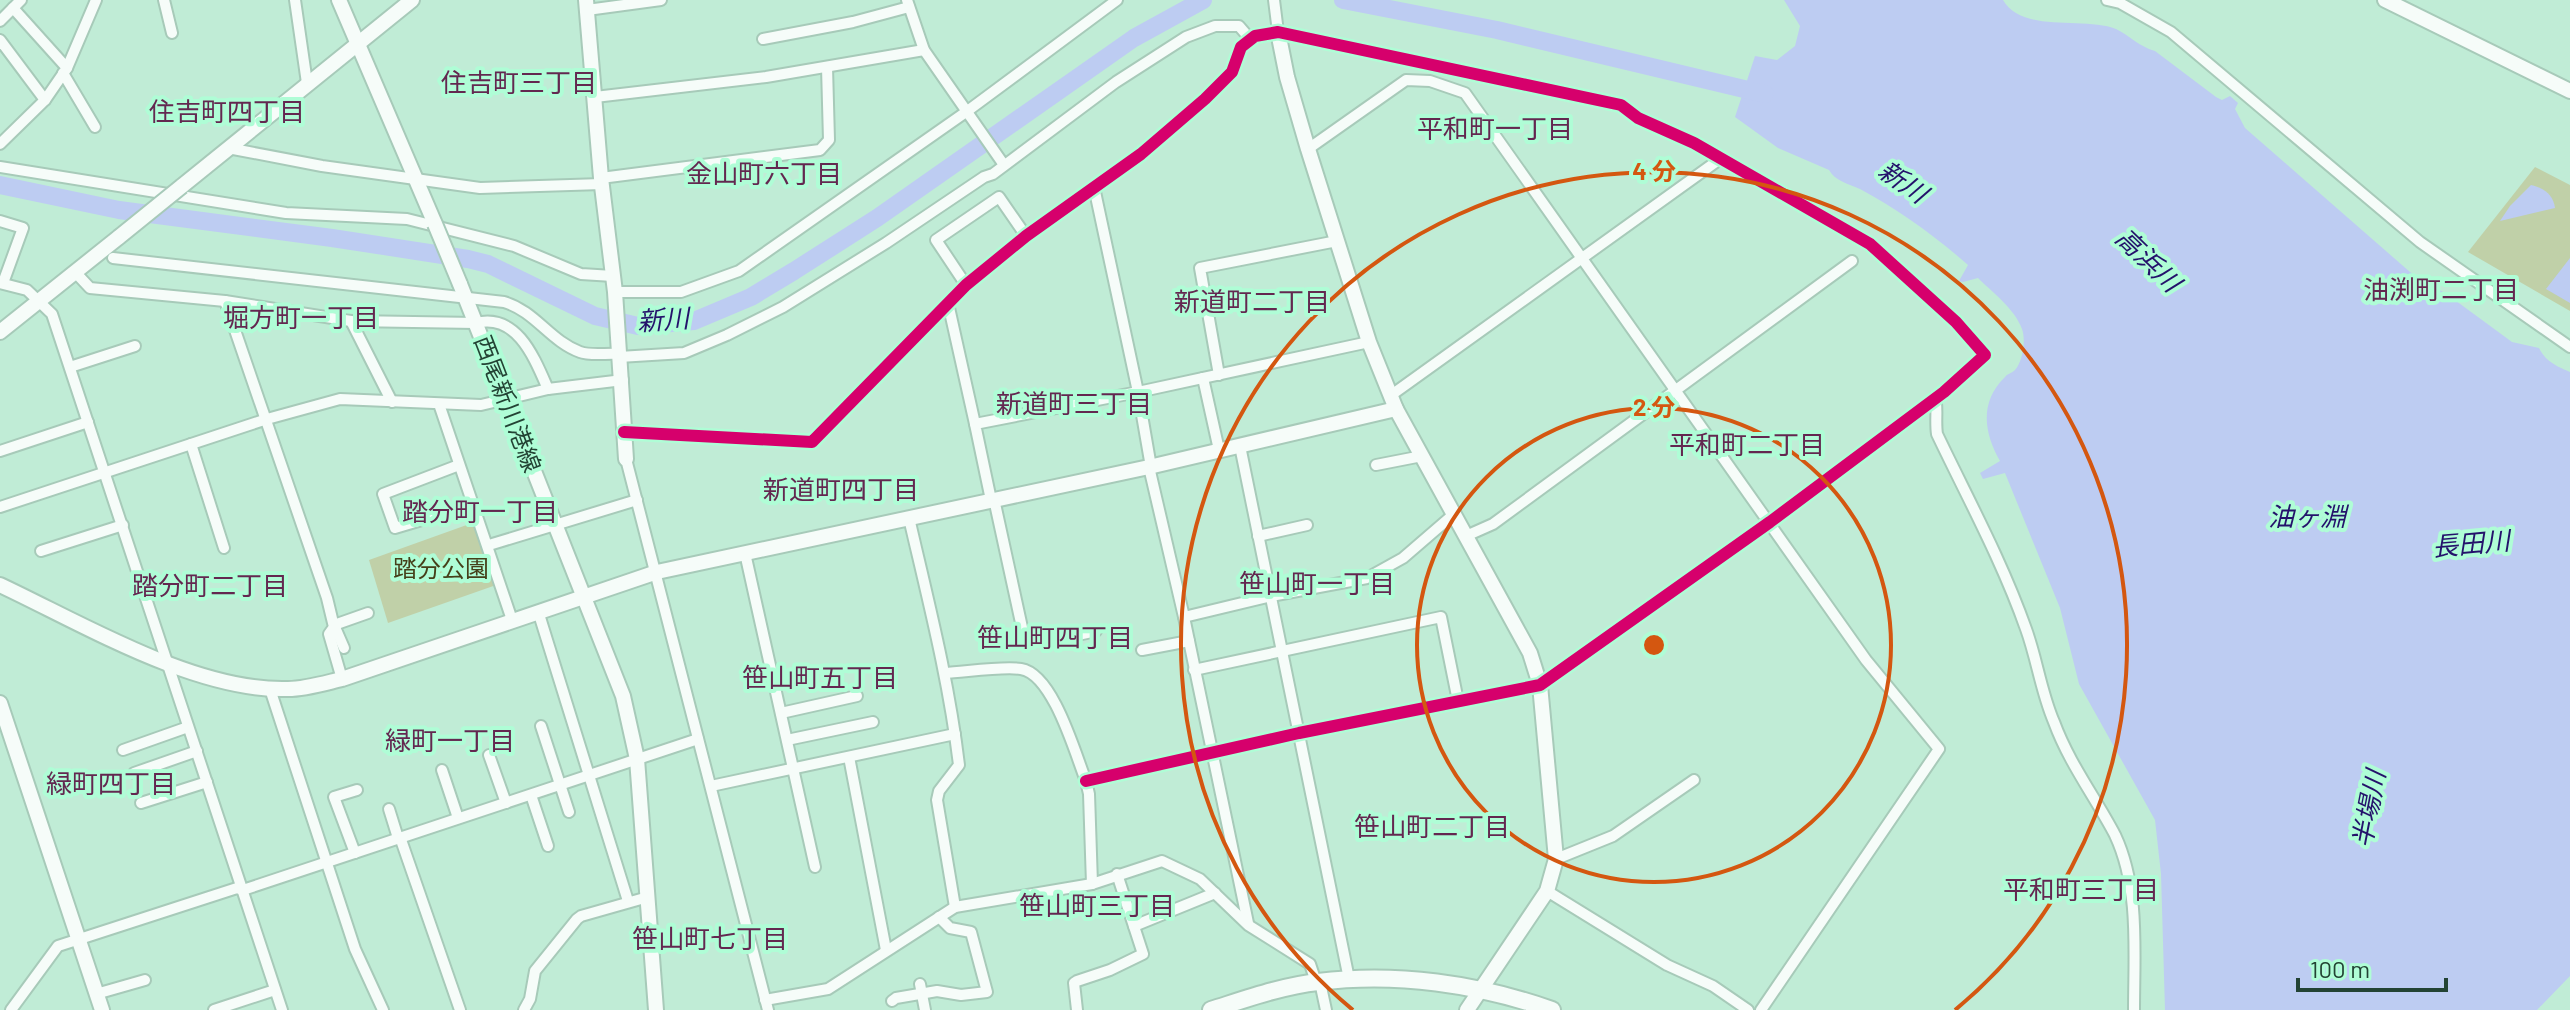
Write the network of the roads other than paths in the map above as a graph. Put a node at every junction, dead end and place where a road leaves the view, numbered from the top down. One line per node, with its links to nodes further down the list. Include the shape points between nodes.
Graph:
1 (96, 0): 24 (street)
2 (164, 0): 17 (street)
3 (295, 0): 25 (street)
4 (339, 0): 21 (street, 西尾新川港線)
5 (412, 0): 21 (street)
6 (661, 0): 13 (street)
7 (1117, 0): 29 (street)
8 (1274, 0): 16 (street)
9 (2107, 0): 59 (street, via 2171,32 2420,242)
10 (2385, 0): 14 (street)
11 (18, 3): 15 (street); 24 (street)
12 (908, 3): 18 (street, via 853,22); 22 (street)
13 (586, 5): 27 (street)
14 (2413, 6): 26 (street)
15 (0, 21)
16 (1278, 32): 20 (street); 33 (street); 34 (street, via 1621,105)
17 (172, 33)
18 (763, 39)
19 (0, 40): 28 (street)
20 (1251, 40): 35 (street, via 1239,26 1215,26 1186,37); 39 (street, via 1241,47 1223,83)
21 (359, 43): 25 (street); 37 (street, 西尾新川港線)
22 (924, 50): 23 (street); 29 (street)
23 (827, 67): 27 (street); 38 (street, via 829,140 820,150)
24 (65, 70): 28 (street); 30 (street)
25 (307, 83): 32 (street)
26 (2570, 91)
27 (595, 97): 38 (street)
28 (45, 100): 31 (street)
29 (966, 112): 35 (street); 51 (street, via 739,271 681,292)
30 (95, 127)
31 (0, 144)
32 (228, 148): 37 (street); 46 (street, bridge)
33 (1308, 149): 42 (street); 44 (street, via 1406,80 1457,90 1471,100)
34 (1720, 159): 44 (street); 69 (street, via 1870,244 1956,322 1985,355)
35 (1004, 165): 61 (street, via 809,291 727,335 684,353)
36 (0, 167): 47 (street, via 286,213 407,219 514,246 581,274)
37 (417, 179): 38 (street, via 480,188); 50 (street, 西尾新川港線, bridge)
38 (602, 181): 47 (street)
39 (1094, 187): 41 (street); 68 (street)
40 (0, 221): 48 (street, via 23,228)
41 (1026, 236): 49 (street); 49 (street, via 999,197 936,240)
42 (1337, 241): 58 (street); 63 (street, via 1200,268)
43 (113, 258): 50 (street)
44 (1583, 259): 67 (street); 72 (street)
45 (1852, 261): 67 (street)
46 (75, 272): 52 (street); 53 (street, via 90,288)
47 (613, 276): 51 (street)
48 (2, 283): 52 (street, via 27,290)
49 (966, 285): 54 (street)
50 (462, 291): 56 (street, 西尾新川港線); 61 (street, via 519,306 582,353)
51 (615, 292): 61 (street)
52 (38, 300): 57 (street); 62 (street, via 52,314)
53 (225, 301): 55 (street); 74 (street)
54 (948, 303): 76 (street); 77 (street, via 812,442)
55 (351, 321): 56 (street); 71 (street)
56 (476, 323): 66 (street, via 500,321 511,329); 70 (street, 西尾新川港線)
57 (0, 332)
58 (1369, 342): 63 (street); 72 (street)
59 (2569, 345)
60 (135, 346): 62 (street)
61 (619, 356): 65 (street)
62 (70, 367): 75 (street)
63 (1219, 375): 64 (street)
64 (1203, 378): 68 (street); 80 (street)
65 (623, 380): 66 (street); 77 (street)
66 (548, 389): 70 (street)
67 (1676, 390): 94 (street); 99 (street, via 1493,524)
68 (1138, 392): 76 (street); 86 (street)
69 (1935, 397): 94 (street); 201 (street, via 1937,434 2005,575 2055,726 2115,837 2131,883)
70 (505, 399): 73 (street, via 481,405); 97 (street, 西尾新川港線)
71 (392, 402): 73 (street); 74 (street, via 340,399)
72 (1393, 403): 79 (street); 82 (street)
73 (439, 404): 84 (street)
74 (267, 419): 78 (street); 112 (street)
75 (88, 422): 81 (street); 87 (street)
76 (975, 424): 88 (street)
77 (624, 432): 83 (street)
78 (191, 444): 87 (street); 101 (street)
79 (1240, 446): 80 (street); 98 (street)
80 (1219, 450): 86 (street)
81 (0, 451)
82 (1422, 456): 85 (street); 92 (street)
83 (626, 459): 89 (street)
84 (459, 465): 90 (street); 90 (street, via 383,494 395,528)
85 (1376, 465)
86 (1150, 467): 88 (street); 110 (street)
87 (106, 472): 91 (street); 95 (street)
88 (993, 499): 93 (street); 113 (street, via 1023,632 1055,640)
89 (637, 500): 97 (street); 104 (street)
90 (472, 505): 111 (street)
91 (0, 507)
92 (1454, 514): 99 (street); 107 (street, via 1403,558 1367,578)
93 (909, 518): 103 (street); 120 (street)
94 (1770, 522): 122 (street); 200 (street, via 1866,660 1939,749)
95 (123, 525): 102 (street); 118 (street)
96 (1307, 525): 98 (street)
97 (555, 526): 100 (street); 106 (street, 西尾新川港線)
98 (1258, 536): 107 (street)
99 (1466, 536): 122 (street, via 1530,653)
100 (489, 545)
101 (224, 548)
102 (41, 551)
103 (745, 553): 104 (street); 127 (street)
104 (657, 572): 106 (street); 133 (street)
105 (0, 585): 118 (street)
106 (582, 596): 108 (street); 140 (street, 西尾新川港線, via 623,696)
107 (1271, 596): 110 (street); 117 (street)
108 (538, 611): 111 (street); 144 (street)
109 (368, 613): 112 (street)
110 (1184, 617): 114 (street)
111 (512, 620): 121 (street)
112 (334, 625): 115 (street); 121 (street, via 329,634)
113 (1096, 631)
114 (1189, 641): 116 (street); 119 (street)
115 (344, 648)
116 (1142, 650)
117 (1282, 653): 119 (street); 125 (street, via 1441,617); 131 (street)
118 (167, 664): 123 (street, via 218,681); 130 (street)
119 (1194, 670): 137 (street)
120 (945, 673): 132 (street); 146 (street, via 1023,669 1034,675 1050,692)
121 (342, 679): 123 (street)
122 (1540, 685): 125 (street); 160 (street)
123 (270, 689): 161 (street)
124 (857, 696): 127 (street)
125 (1458, 701): 131 (street)
126 (0, 703): 174 (street)
127 (781, 713): 134 (street)
128 (873, 722): 134 (street)
129 (541, 726): 148 (street)
130 (188, 727): 135 (street); 136 (street)
131 (1299, 733): 137 (street); 176 (street)
132 (955, 734): 139 (street); 170 (street, via 959,765 937,800)
133 (698, 739): 140 (street); 149 (street)
134 (787, 740): 142 (street)
135 (123, 750)
136 (197, 751): 143 (street); 147 (street)
137 (1210, 752): 146 (street); 172 (street)
138 (489, 755): 153 (street)
139 (849, 757): 142 (street); 175 (street)
140 (637, 759): 144 (street); 168 (street, 西尾新川港線)
141 (442, 770): 156 (street)
142 (793, 770): 149 (street); 162 (street)
143 (134, 773)
144 (589, 775): 148 (street); 169 (street)
145 (1694, 780): 160 (street, via 1613,836)
146 (1086, 781): 164 (street)
147 (207, 782): 152 (street); 165 (street)
148 (560, 786): 151 (street); 155 (street)
149 (711, 786): 184 (street)
150 (357, 790): 159 (street, via 334,797)
151 (531, 795): 153 (street); 158 (street)
152 (141, 803)
153 (506, 803): 156 (street)
154 (389, 809): 157 (street)
155 (569, 812)
156 (458, 818): 157 (street)
157 (399, 837): 159 (street); 190 (street)
158 (548, 846)
159 (355, 853): 161 (street)
160 (1556, 859): 166 (street)
161 (327, 863): 165 (street); 189 (street, via 355,949)
162 (815, 867)
163 (1117, 874): 164 (street); 167 (street, via 1162,861 1200,879); 173 (street)
164 (1092, 884): 170 (street)
165 (243, 890): 174 (street); 181 (street)
166 (1547, 891): 180 (street); 199 (street)
167 (1215, 893): 172 (street); 173 (street)
168 (648, 897): 169 (street); 192 (street, 西尾新川港線)
169 (628, 901): 191 (street, via 577,919 535,971)
170 (955, 907): 171 (street)
171 (939, 917): 175 (street); 179 (street, via 950,928 971,932 987,992 961,995)
172 (1248, 925): 178 (street, via 1310,964)
173 (1134, 926): 194 (street, via 1143,954 1074,983)
174 (79, 940): 182 (street); 185 (street, via 58,946)
175 (886, 950): 184 (street, via 828,989)
176 (1349, 979): 178 (main road); 180 (main road, via 1409,979)
177 (145, 980): 182 (street)
178 (1318, 982): 195 (main road); 196 (street)
179 (921, 988): 183 (street); 193 (street)
180 (1480, 989): 197 (street); 198 (main road)
181 (275, 990): 187 (street); 188 (street)
182 (96, 994): 186 (street)
183 (892, 1001)
184 (766, 1005)
185 (11, 1010)
186 (102, 1010)
187 (214, 1010)
188 (282, 1010)
189 (383, 1010)
190 (460, 1010)
191 (524, 1010)
192 (656, 1010)
193 (925, 1010)
194 (1077, 1010)
195 (1211, 1010)
196 (1326, 1010)
197 (1467, 1010)
198 (1552, 1010)
199 (1748, 1010)
200 (1761, 1010)
201 (2134, 1010)

